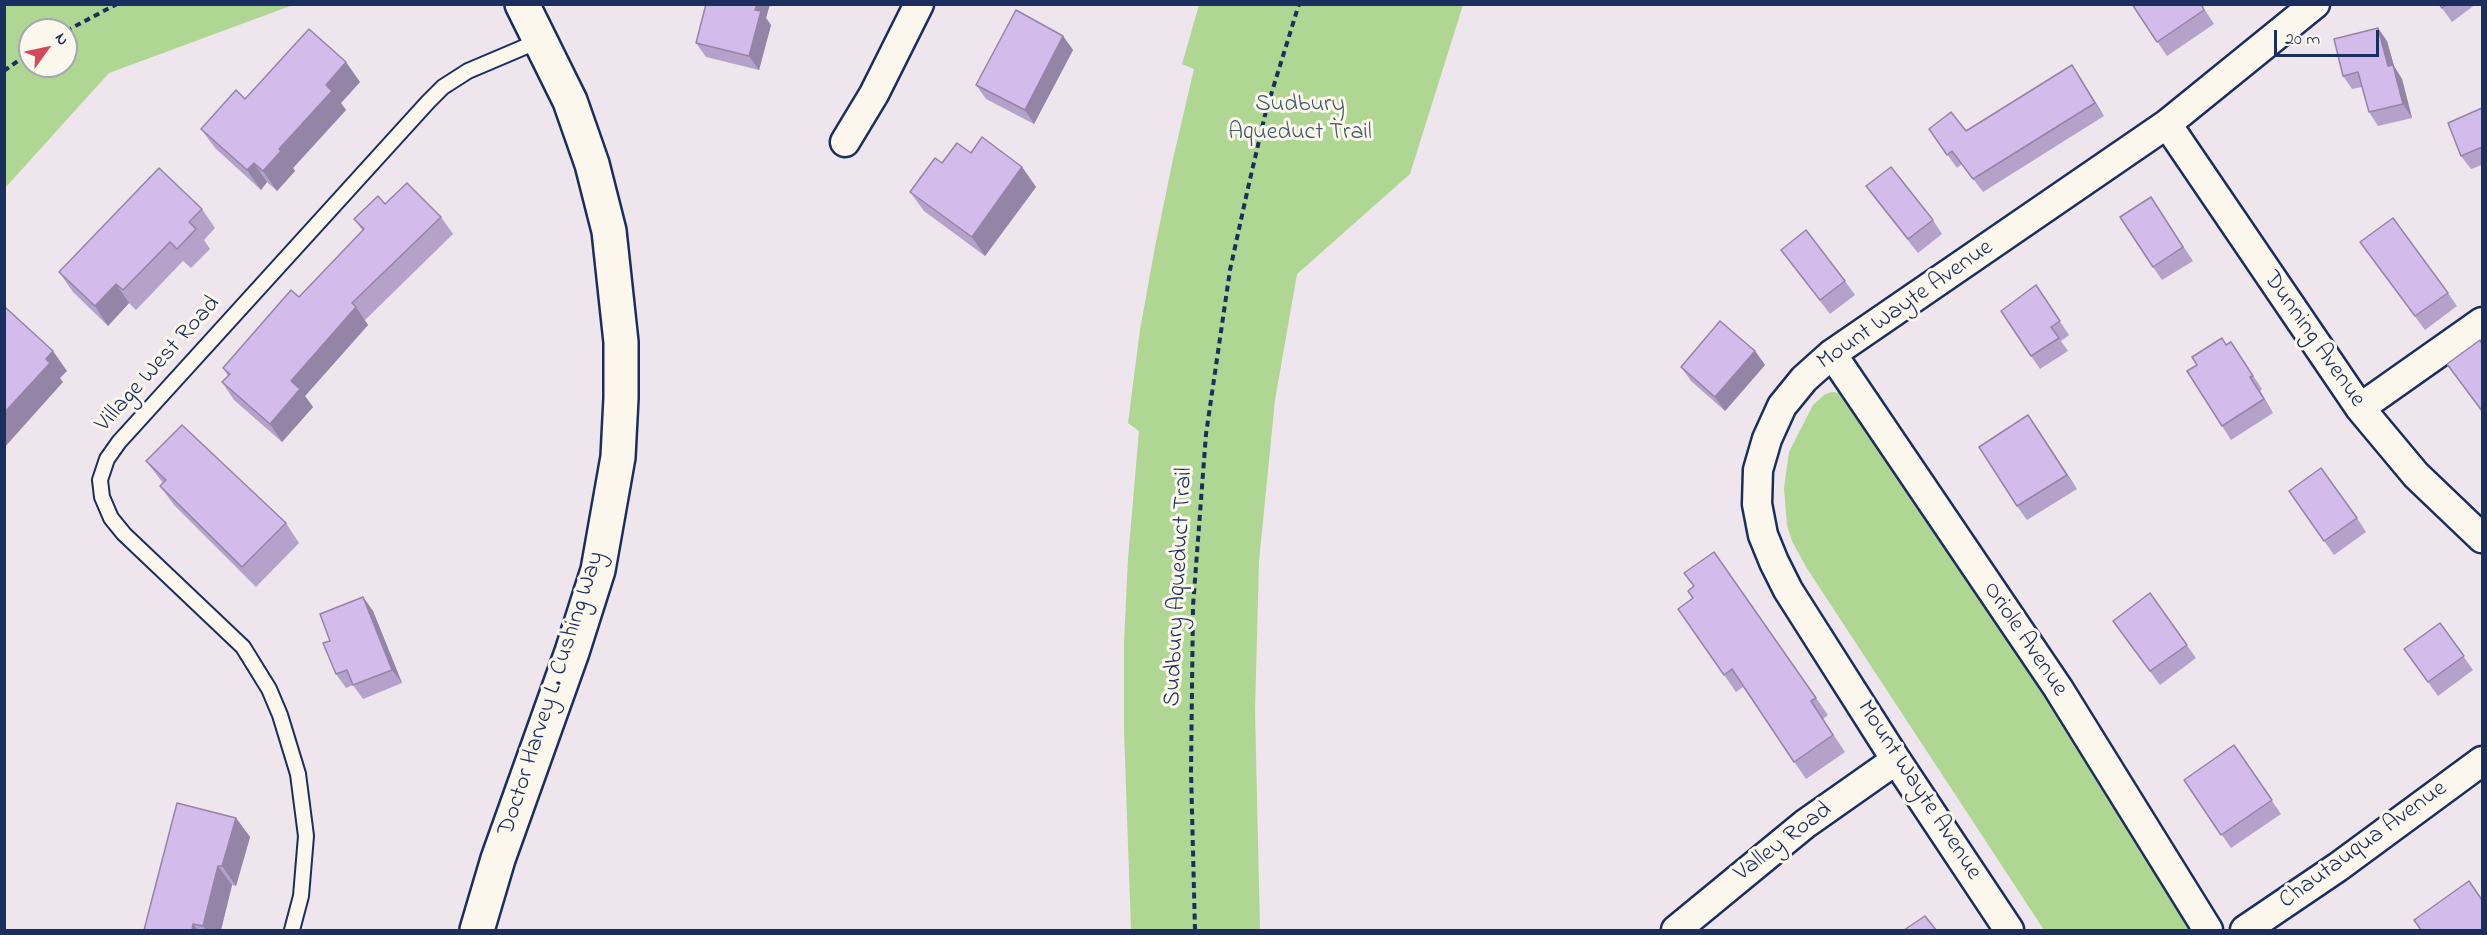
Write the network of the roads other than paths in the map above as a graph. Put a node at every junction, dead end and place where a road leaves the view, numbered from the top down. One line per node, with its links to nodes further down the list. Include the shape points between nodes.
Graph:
1 (522, 4): 4 (street, Doctor Harvey L. Cushing Way)
2 (919, 4): 6 (street)
3 (2315, 4): 5 (street, Mount Wayte Avenue)
4 (541, 40): 13 (lane, Village West Road, via 468,71 443,87 118,442 100,480 111,518 243,646 269,689 298,774 306,836 302,896); 14 (street, Doctor Harvey L. Cushing Way, via 578,122 609,231 621,342 618,457 598,570)
5 (2167, 124): 8 (street, Mount Wayte Avenue); 9 (street, Dunning Avenue)
6 (845, 142)
7 (2482, 321): 9 (street)
8 (1832, 354): 11 (street, Mount Wayte Avenue, via 1782,406 1758,470 1757,504 1763,535 1788,590); 17 (street, Oriole Avenue, via 2058,688)
9 (2360, 408): 10 (street, Dunning Avenue, via 2416,475)
10 (2482, 538)
11 (1896, 760): 15 (street, Valley Road, via 1805,824); 16 (street, Mount Wayte Avenue)
12 (2482, 761): 18 (street, Chautauqua Avenue)
13 (292, 930)
14 (477, 930)
15 (1676, 930)
16 (2009, 930)
17 (2208, 930)
18 (2245, 930)

